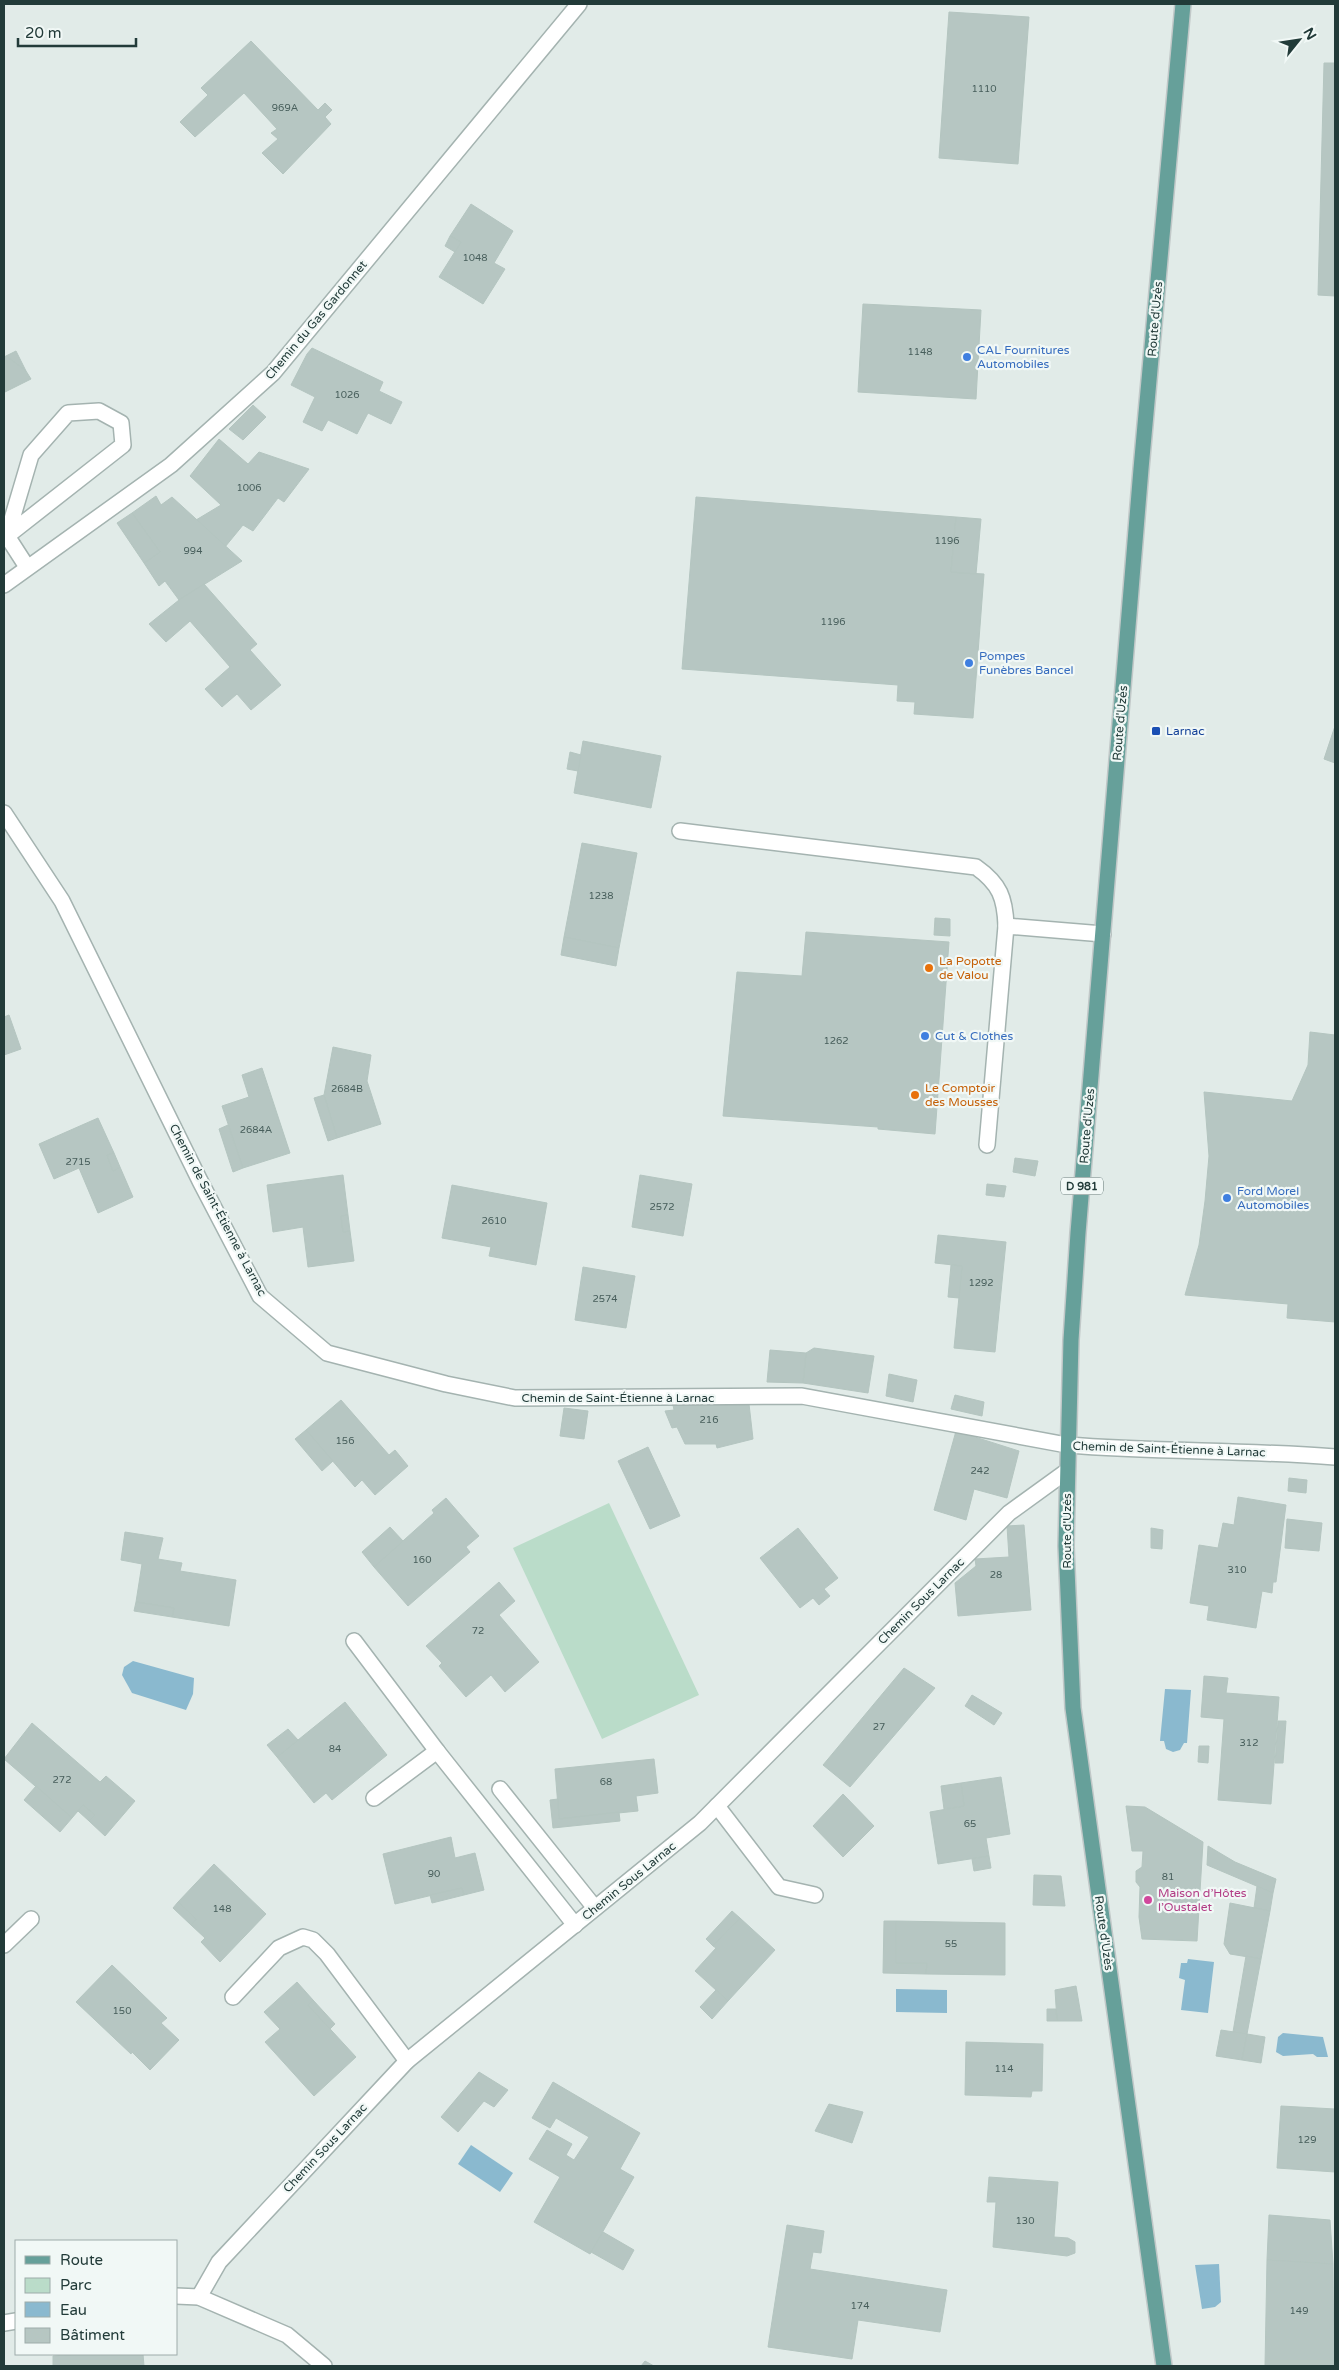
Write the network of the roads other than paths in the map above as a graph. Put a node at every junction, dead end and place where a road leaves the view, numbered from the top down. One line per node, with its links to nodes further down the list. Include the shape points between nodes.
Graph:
1 (579, 4): 4 (street, Chemin du Gas Gardonnet, via 273,373 171,465)
2 (1183, 4): 9 (main road, Route d'Uzès / D 981)
3 (7, 536): 3 (street, via 123,446 121,423 99,411 68,413 31,455); 4 (street)
4 (27, 567): 5 (street, Chemin du Gas Gardonnet)
5 (4, 585)
6 (4, 813): 11 (street, Chemin de Saint-Étienne à Larnac, via 62,901 260,1296 327,1353 515,1398 802,1396)
7 (680, 831): 8 (street, via 976,867 992,879 1005,902)
8 (1006, 926): 9 (street); 10 (street)
9 (1103, 934): 11 (main road, Route d'Uzès / D 981, via 1077,1252)
10 (988, 1145)
11 (1067, 1446): 12 (street, Chemin de Saint-Étienne à Larnac, via 1279,1452); 13 (main road, Route d'Uzès / D 981)
12 (1335, 1457)
13 (1067, 1472): 18 (street, Chemin Sous Larnac, via 1009,1513); 29 (main road, Route d'Uzès / D 981, via 1066,1546 1073,1708)
14 (354, 1641): 15 (street)
15 (437, 1751): 17 (street); 22 (street)
16 (500, 1788): 20 (street)
17 (374, 1798)
18 (717, 1806): 19 (street, via 779,1887); 20 (street, Chemin Sous Larnac)
19 (815, 1895)
20 (595, 1908): 22 (street, Chemin Sous Larnac)
21 (31, 1920): 23 (street)
22 (575, 1925): 25 (street, Chemin Sous Larnac)
23 (4, 1945)
24 (233, 1997): 25 (street, via 279,1948 303,1937 313,1940)
25 (407, 2062): 27 (street, Chemin Sous Larnac, via 219,2262)
26 (178, 2296): 27 (street)
27 (199, 2298): 28 (street, via 287,2336)
28 (324, 2366)
29 (1164, 2366)

